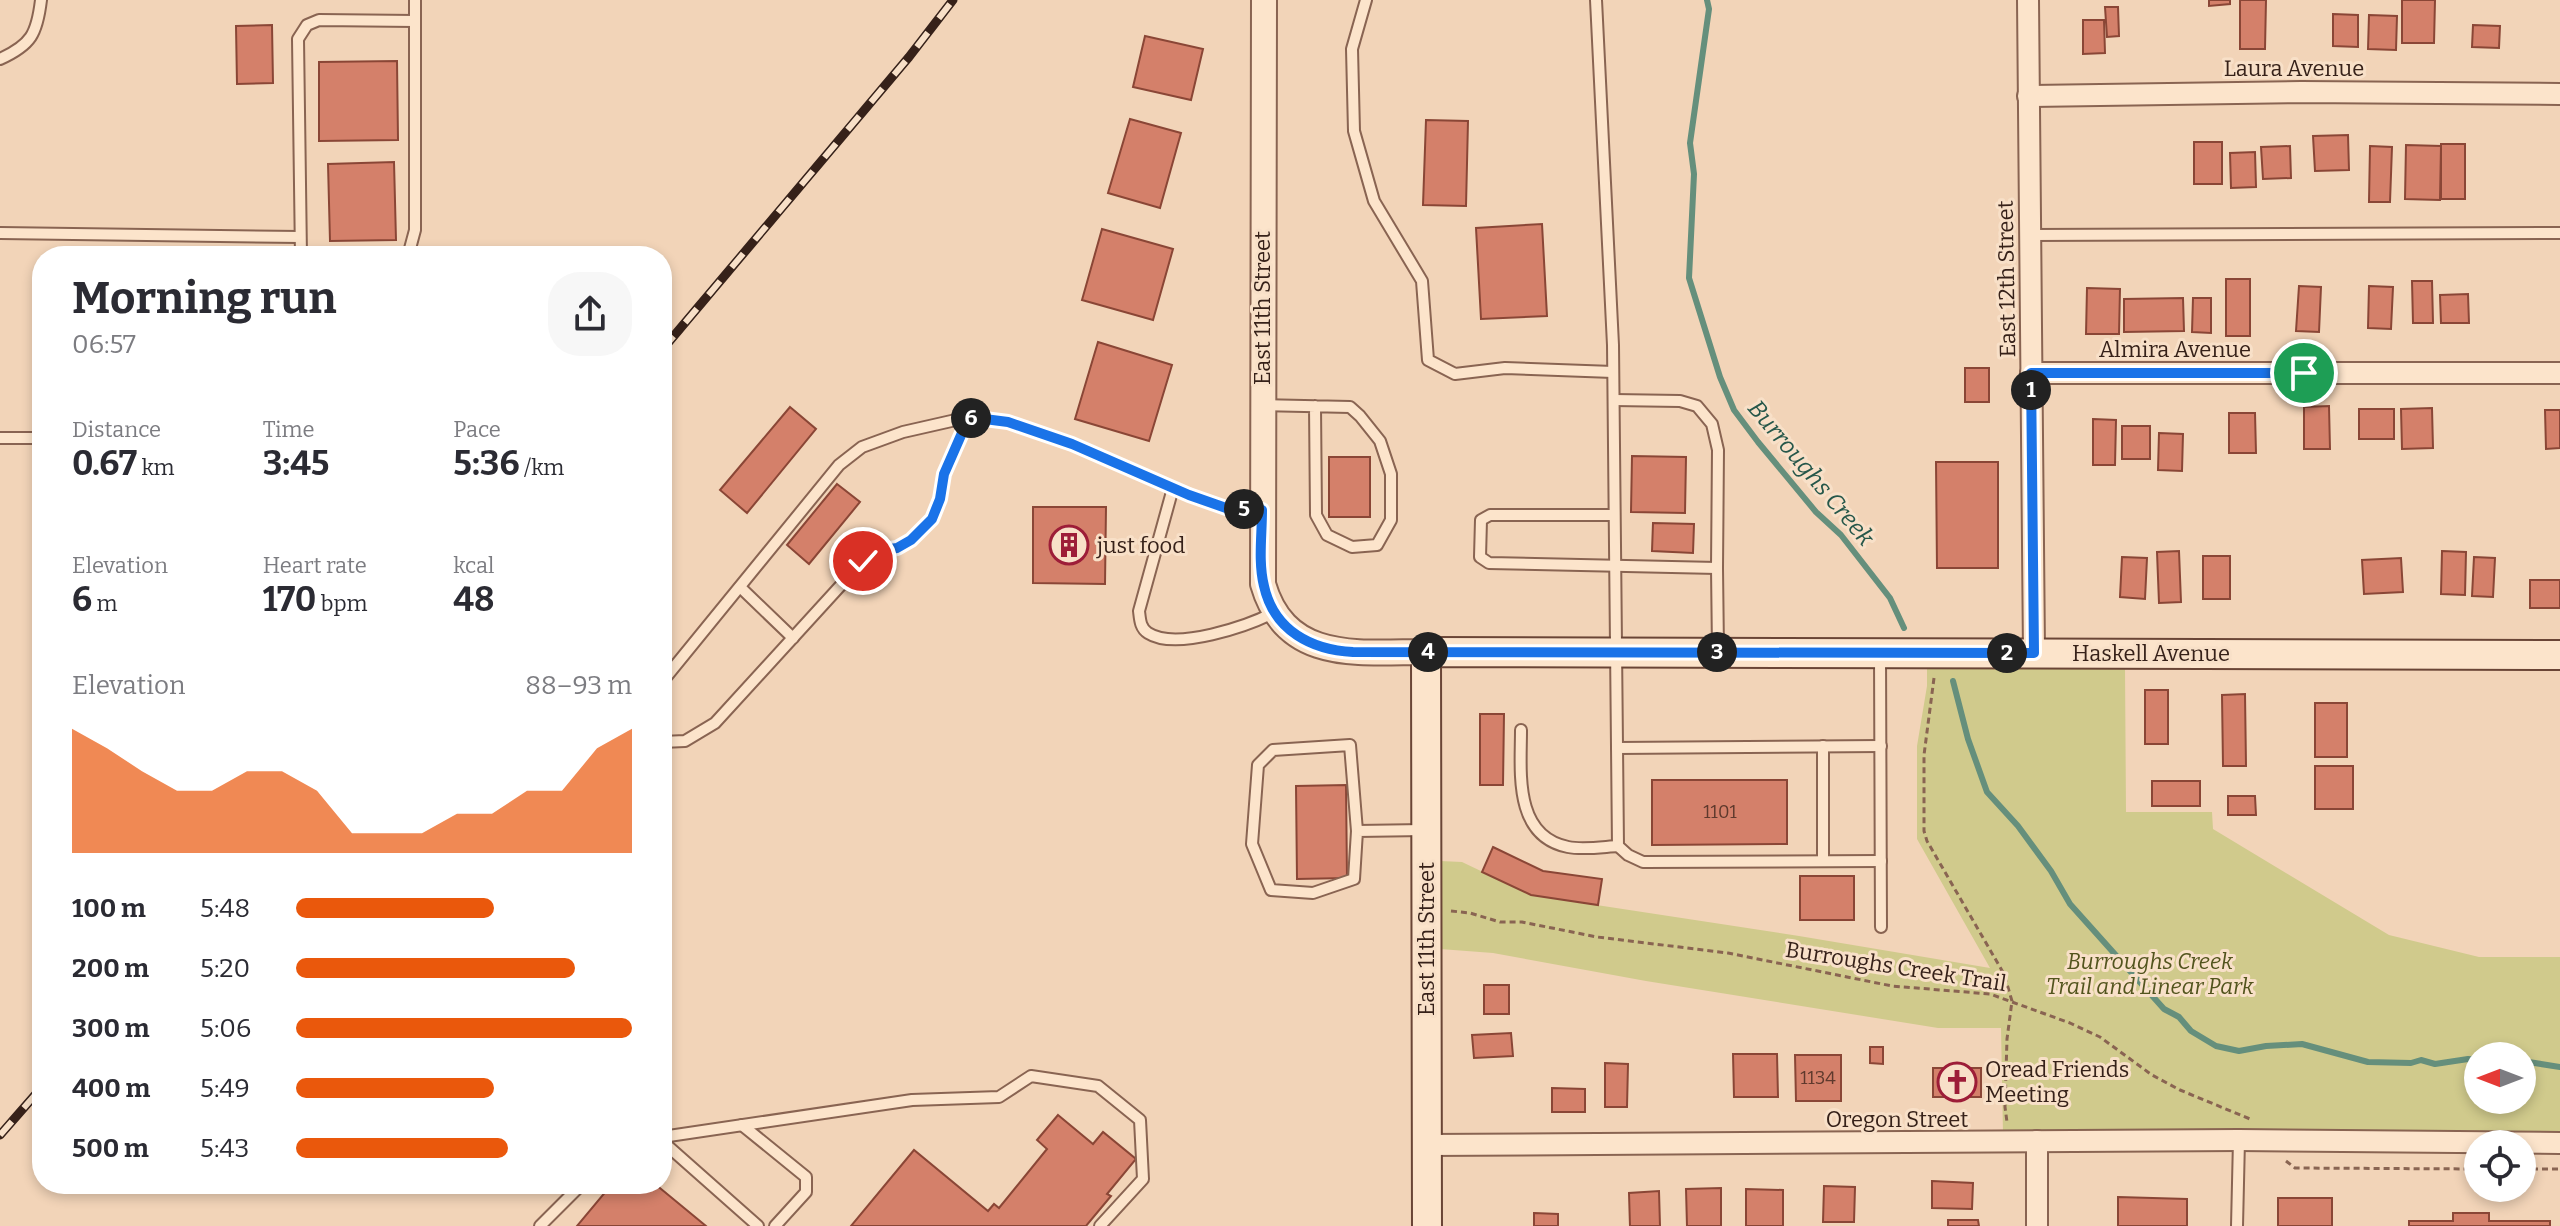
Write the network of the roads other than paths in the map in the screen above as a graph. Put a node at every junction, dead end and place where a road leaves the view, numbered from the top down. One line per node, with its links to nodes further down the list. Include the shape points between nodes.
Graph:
1 (41, 0): 9 (lane, via 32,38)
2 (415, 0): 8 (lane)
3 (1264, 0): 4 (lane); 22 (street, East 11th Street)
4 (1278, 0)
5 (1366, 0): 18 (lane, via 1352,49 1354,131 1374,201 1422,281 1428,360 1455,374 1505,368)
6 (1596, 0): 18 (lane)
7 (2028, 0): 11 (street, East 12th Street)
8 (415, 21): 15 (lane, via 319,20 307,25 298,39); 17 (lane, via 415,230)
9 (0, 59)
10 (2560, 94): 11 (street, Laura Avenue)
11 (2028, 96): 14 (street, East 12th Street)
12 (0, 233): 15 (lane)
13 (2560, 233): 14 (lane)
14 (2029, 235): 19 (street, East 12th Street)
15 (300, 237): 16 (lane)
16 (300, 246)
17 (411, 246)
18 (1613, 372): 21 (lane)
19 (2031, 373): 20 (street, Almira Avenue); 39 (street, East 12th Street)
20 (2560, 373)
21 (1614, 400): 29 (lane); 31 (lane, via 1680,401 1697,406 1712,424 1718,450)
22 (1262, 405): 23 (lane); 28 (street, East 11th Street)
23 (1315, 406): 23 (lane, via 1350,407 1380,441 1391,474 1391,520 1377,545 1352,547 1327,535 1316,515)
24 (969, 417): 27 (lane, via 1008,422 1059,439); 32 (lane, via 862,447 839,465); 34 (lane, via 944,474 932,519 911,540 863,561)
25 (0, 438): 26 (lane)
26 (32, 438)
27 (1173, 488): 28 (lane, via 1226,508); 33 (lane, via 1139,611 1146,633 1194,638 1248,626)
28 (1262, 510): 33 (street, East 11th Street, via 1263,584)
29 (1614, 515): 30 (lane); 30 (lane, via 1490,515 1481,520 1480,557 1489,563)
30 (1616, 567): 31 (lane); 36 (lane)
31 (1717, 568): 37 (lane)
32 (740, 587): 34 (lane); 41 (lane)
33 (1275, 612): 35 (street, Haskell Avenue, via 1285,626 1321,648)
34 (793, 638): 43 (lane, via 715,723 685,741)
35 (1426, 652): 36 (main road, Haskell Avenue); 47 (main road, East 11th Street)
36 (1616, 652): 37 (main road, Haskell Avenue); 46 (lane)
37 (1718, 652): 38 (main road, Haskell Avenue)
38 (1880, 652): 39 (main road, Haskell Avenue); 45 (lane)
39 (2034, 653): 40 (main road, Haskell Avenue)
40 (2560, 655)
41 (672, 670)
42 (1521, 730): 49 (lane, via 1523,803 1531,822 1548,839 1568,847)
43 (672, 742)
44 (1823, 746): 45 (lane); 46 (lane); 50 (lane)
45 (1881, 746): 51 (lane)
46 (1617, 748): 49 (lane)
47 (1426, 830): 48 (lane); 58 (main road, East 11th Street)
48 (1357, 831): 48 (lane, via 1354,879 1313,893 1271,890 1252,844 1258,765 1273,750 1350,745)
49 (1618, 846): 50 (lane, via 1643,862)
50 (1823, 861): 51 (lane)
51 (1881, 861): 52 (lane)
52 (1881, 927)
53 (742, 1125): 54 (lane); 63 (lane, via 806,1177 806,1192); 64 (lane, via 912,1100 999,1097 1031,1076 1098,1086 1140,1120 1143,1179)
54 (672, 1137)
55 (2239, 1140): 56 (street, Oregon Street); 57 (street, Oregon Street); 67 (lane)
56 (2037, 1141): 58 (street, Oregon Street); 66 (street)
57 (2560, 1143)
58 (1427, 1145): 65 (main road, East 11th Street)
59 (672, 1148): 62 (lane)
60 (572, 1194): 61 (lane)
61 (540, 1226)
62 (758, 1226)
63 (775, 1226)
64 (1100, 1226)
65 (1427, 1226)
66 (2037, 1226)
67 (2237, 1226)

